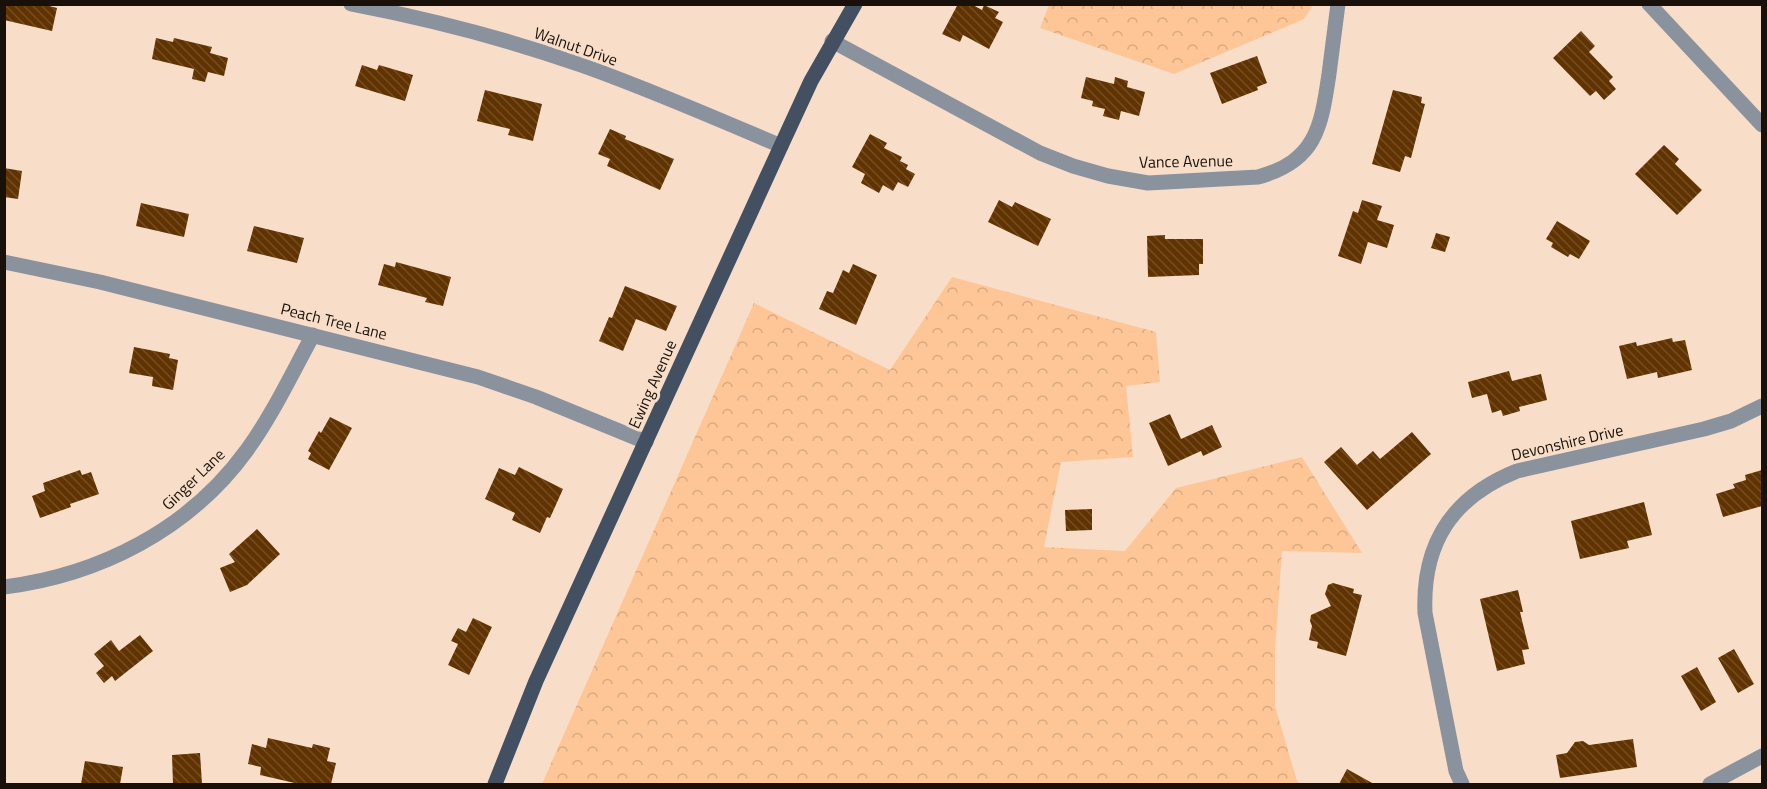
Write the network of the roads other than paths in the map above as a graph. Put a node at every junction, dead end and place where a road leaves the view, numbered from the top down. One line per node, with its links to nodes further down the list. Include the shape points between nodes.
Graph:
1 (351, 4): 7 (street, Walnut Drive, via 500,40 580,65)
2 (855, 4): 5 (main road, Ewing Avenue)
3 (1338, 4): 5 (street, Vance Avenue, via 1322,121 1314,139 1290,164 1258,177 1148,183 1073,166 1040,153)
4 (1648, 4): 6 (street)
5 (832, 41): 7 (main road, Ewing Avenue)
6 (1762, 125)
7 (781, 146): 11 (main road, Ewing Avenue)
8 (4, 262): 9 (street, Peach Tree Lane)
9 (313, 335): 11 (street, Peach Tree Lane, via 478,377); 12 (street, Ginger Lane, via 247,451 194,507 130,550 97,565)
10 (1762, 406): 15 (street, Devonshire Drive, via 1704,429 1517,471 1477,491 1448,520 1428,563 1425,613)
11 (646, 442): 14 (main road, Ewing Avenue, via 536,681)
12 (4, 587)
13 (1762, 756): 16 (street)
14 (495, 784)
15 (1461, 784)
16 (1710, 784)

